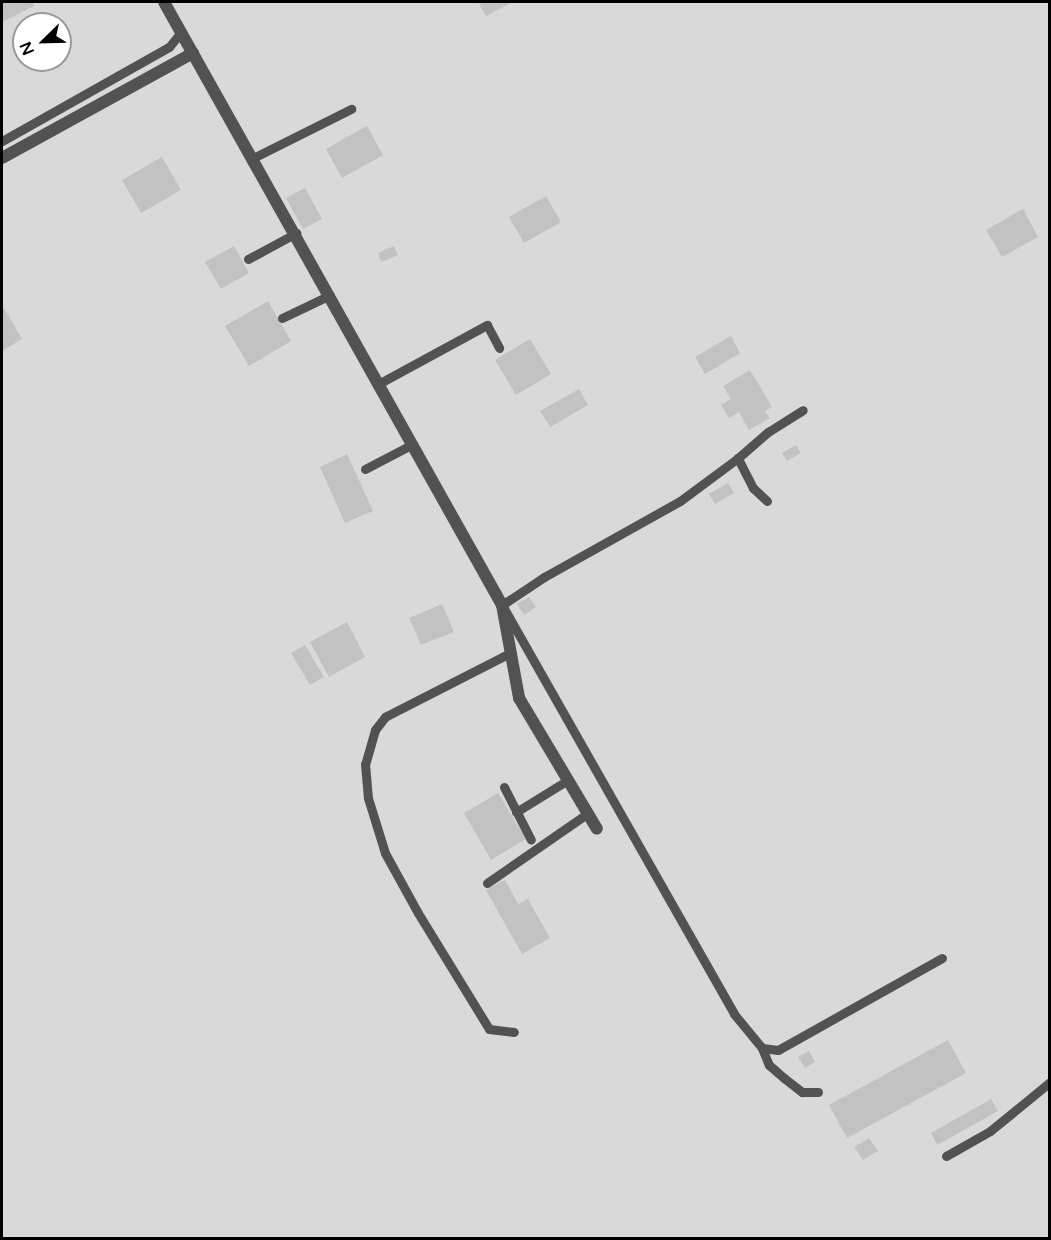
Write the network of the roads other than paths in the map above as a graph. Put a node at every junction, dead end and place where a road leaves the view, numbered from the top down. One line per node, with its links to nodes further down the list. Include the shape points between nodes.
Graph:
1 (164, 2): 2 (street)
2 (181, 33): 3 (street); 5 (lane, via 169,47)
3 (193, 53): 6 (street); 7 (street)
4 (351, 109): 7 (lane)
5 (2, 141)
6 (2, 158)
7 (253, 158): 8 (street)
8 (296, 233): 9 (lane); 10 (street)
9 (248, 259)
10 (330, 295): 11 (lane); 13 (street)
11 (282, 318)
12 (500, 348): 13 (lane, via 487,325)
13 (380, 384): 15 (street)
14 (803, 410): 16 (lane, via 768,432)
15 (413, 444): 17 (lane); 19 (street)
16 (738, 458): 18 (lane, via 753,488); 19 (lane, via 680,501)
17 (365, 469)
18 (767, 501)
19 (502, 605): 20 (street); 30 (lane, via 734,1014)
20 (508, 654): 21 (street, via 519,698); 29 (lane, via 385,717 375,730 365,764 368,798 385,853 418,913 489,1029)
21 (568, 780): 23 (lane); 24 (street)
22 (504, 788): 23 (lane)
23 (516, 812): 26 (lane)
24 (588, 813): 25 (street); 27 (lane)
25 (597, 829)
26 (531, 840)
27 (487, 883)
28 (942, 958): 30 (lane, via 778,1050)
29 (514, 1032)
30 (762, 1048): 32 (lane, via 770,1065 784,1078 802,1092)
31 (1050, 1082): 33 (lane, via 990,1131)
32 (818, 1092)
33 (946, 1156)

